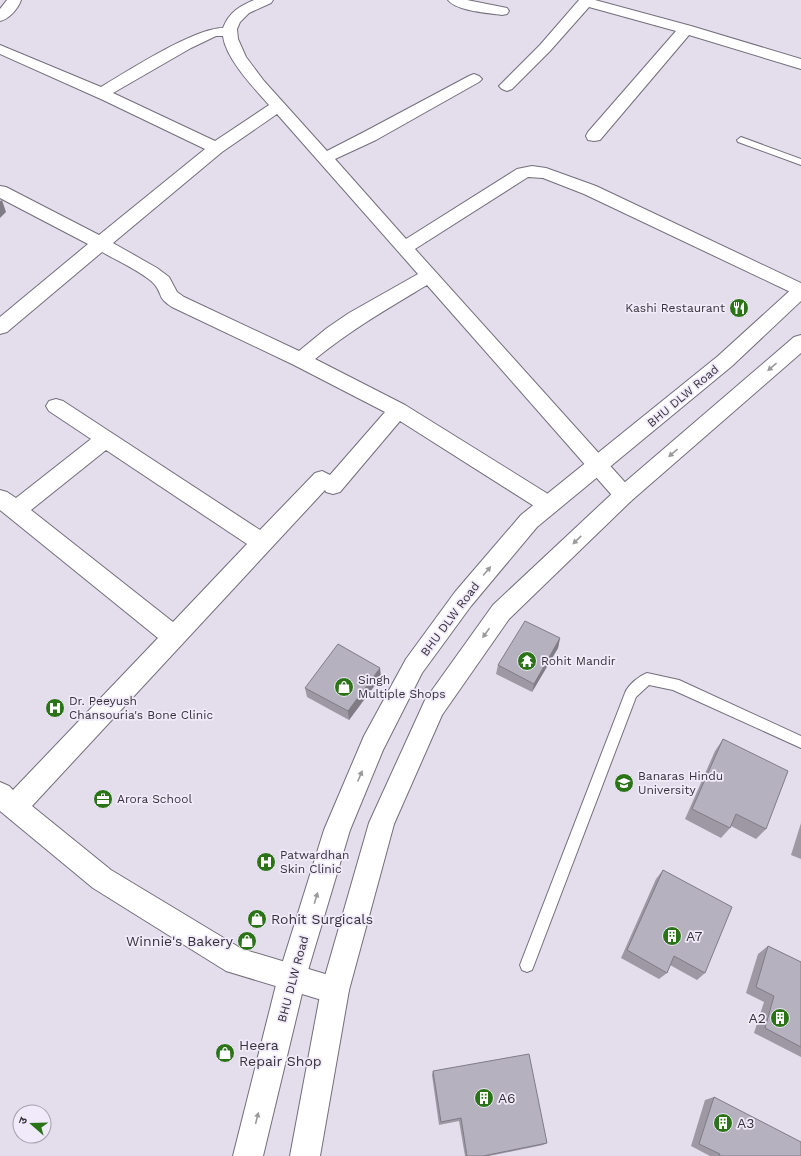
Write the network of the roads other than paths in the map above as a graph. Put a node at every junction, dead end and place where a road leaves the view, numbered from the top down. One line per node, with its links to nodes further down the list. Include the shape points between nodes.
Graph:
1 (15, 0): 6 (street)
2 (266, 0): 8 (street, via 236,7)
3 (455, 0): 5 (street, via 466,5)
4 (586, 1): 7 (street); 12 (street)
5 (502, 11)
6 (0, 17)
7 (686, 29): 10 (street); 15 (street)
8 (228, 32): 13 (street, via 214,32 186,45); 14 (street, via 233,47 259,84)
9 (0, 49): 13 (street)
10 (801, 64)
11 (474, 79): 18 (street)
12 (507, 86)
13 (103, 92): 17 (street)
14 (279, 106): 17 (street); 18 (street)
15 (594, 136)
16 (741, 140): 19 (lane)
17 (216, 148): 21 (street)
18 (325, 158): 22 (street)
19 (801, 162)
20 (0, 191): 21 (street)
21 (100, 243): 25 (street); 27 (street, via 158,277 163,281 169,296 178,302)
22 (404, 248): 23 (street); 24 (street, via 523,173 532,171 546,173 590,190)
23 (429, 276): 27 (street, via 356,318); 31 (street)
24 (801, 291): 31 (street, BHU DLW Road, via 725,361)
25 (0, 327)
26 (801, 342): 32 (street, one-way to 32)
27 (301, 360): 29 (street)
28 (56, 406): 30 (street)
29 (398, 410): 34 (street); 35 (street, via 328,482)
30 (105, 439): 33 (street); 35 (street)
31 (598, 466): 32 (street); 34 (street, BHU DLW Road)
32 (624, 496): 41 (street, one-way to 41, via 501,612 432,708 382,823)
33 (8, 504): 36 (street)
34 (549, 505): 40 (street, BHU DLW Road, one-way to 34, via 337,830 373,744 414,666 468,593 529,521)
35 (262, 543): 36 (street)
36 (174, 637): 38 (street)
37 (801, 742): 39 (lane, via 674,684 648,678 631,692)
38 (7, 800): 40 (street, via 109,883 236,961)
39 (527, 965)
40 (292, 977): 41 (street); 42 (street, BHU DLW Road, one-way to 40)
41 (335, 990): 43 (street)
42 (248, 1156)
43 (305, 1156)

